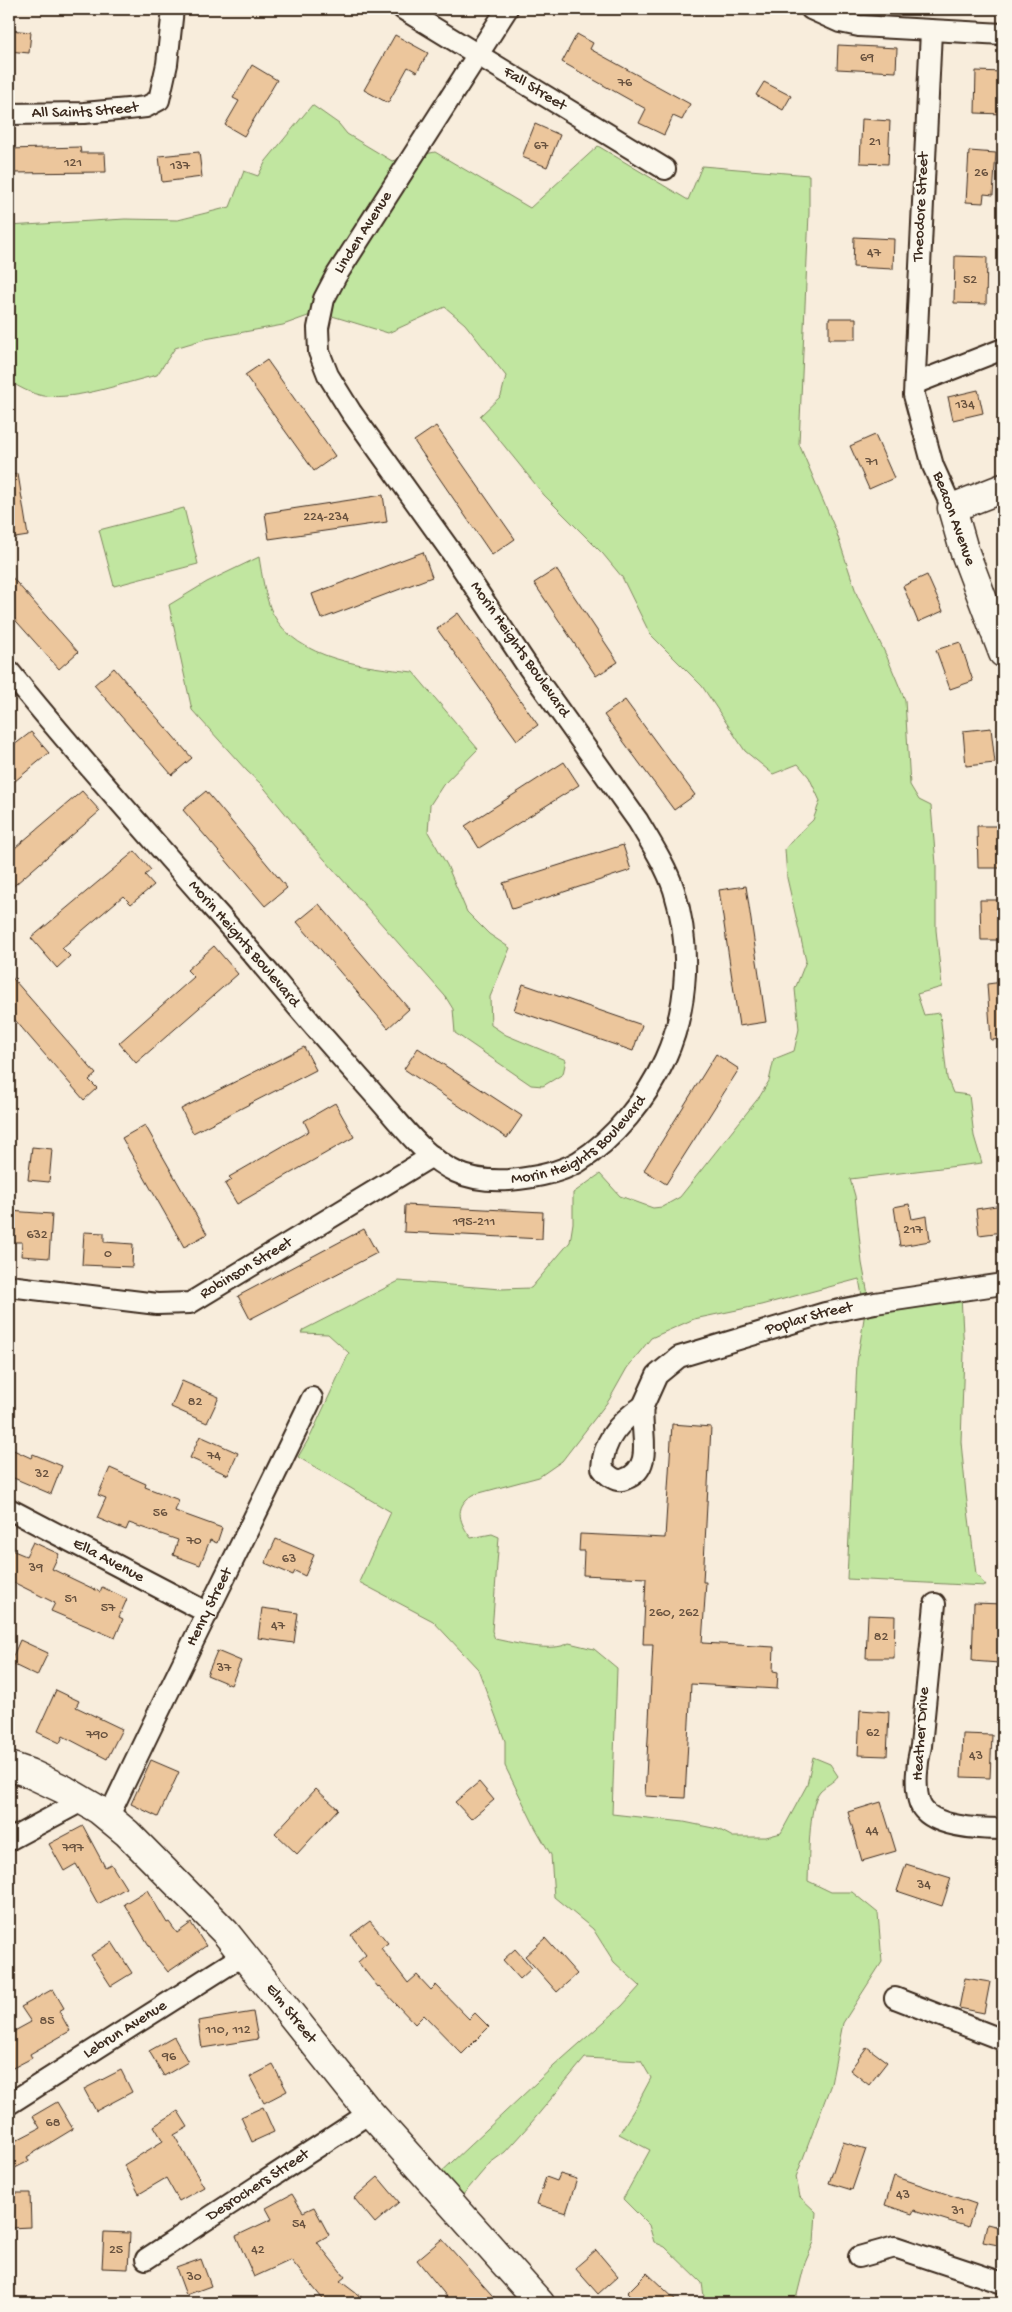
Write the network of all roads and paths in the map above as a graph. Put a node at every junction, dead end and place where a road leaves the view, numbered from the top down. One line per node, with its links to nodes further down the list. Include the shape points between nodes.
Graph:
1 (173, 9): 8 (street, All Saints Street, via 159,100 146,107 128,109)
2 (403, 9): 7 (street, Fall Street)
3 (507, 9): 7 (street, Linden Avenue)
4 (811, 9): 5 (street, via 840,22 859,26)
5 (931, 32): 6 (street); 11 (street, Theodore Street)
6 (1003, 34)
7 (477, 56): 9 (street, Fall Street); 12 (street, Linden Avenue, via 336,276 320,313 319,352 328,375)
8 (9, 114)
9 (665, 169)
10 (1003, 350): 11 (street)
11 (916, 382): 14 (street, Beacon Avenue, via 914,395 933,466)
12 (390, 466): 17 (street, Morin Heights Boulevard, via 655,849 674,889 686,960 683,1004 663,1064 641,1102 610,1136 579,1162 529,1179 492,1181 456,1172)
13 (1003, 488): 14 (street)
14 (952, 508): 15 (street, Beacon Avenue, via 964,550)
15 (1003, 653)
16 (9, 671): 17 (street, Morin Heights Boulevard, via 289,998)
17 (432, 1156): 19 (street, Robinson Street, via 190,1304 157,1304)
18 (1003, 1284): 21 (street, Poplar Street, via 832,1312 679,1357 657,1374)
19 (9, 1286)
20 (312, 1398): 24 (street, Henry Street)
21 (643, 1406)
22 (9, 1509): 24 (street, Ella Avenue)
23 (935, 1604): 28 (street, Heather Drive, via 916,1766 920,1802 933,1817 959,1826)
24 (208, 1613): 27 (street, Henry Street)
25 (9, 1766): 26 (street, Elm Street)
26 (82, 1800): 27 (street, Elm Street); 29 (street)
27 (108, 1818): 30 (street, Elm Street, via 127,1833 225,1932)
28 (1003, 1829)
29 (9, 1840)
30 (242, 1956): 33 (street, Lebrun Avenue); 34 (street, Elm Street)
31 (895, 1998): 32 (street)
32 (1003, 2040)
33 (9, 2104)
34 (371, 2112): 36 (street, Desrochers Street); 38 (street, Elm Street)
35 (859, 2257): 37 (street, via 895,2247)
36 (146, 2258)
37 (1003, 2283)
38 (540, 2303)

